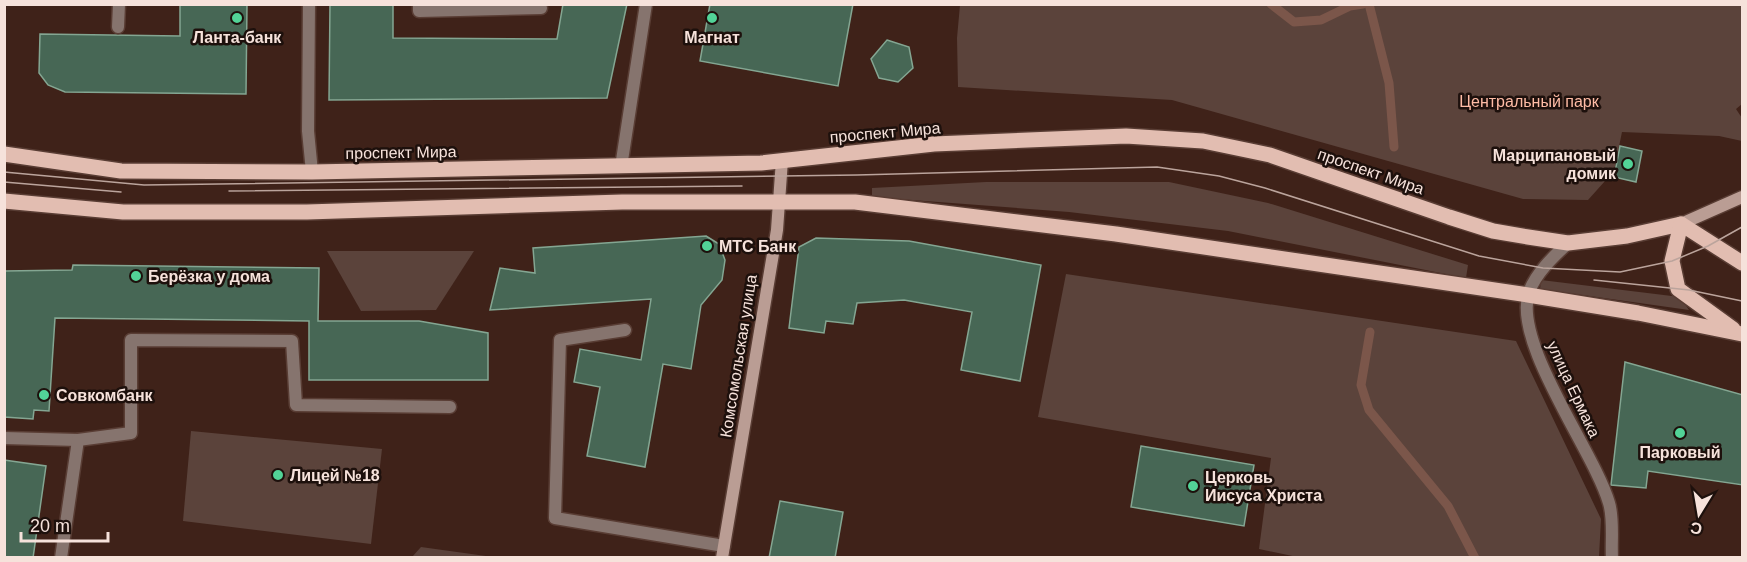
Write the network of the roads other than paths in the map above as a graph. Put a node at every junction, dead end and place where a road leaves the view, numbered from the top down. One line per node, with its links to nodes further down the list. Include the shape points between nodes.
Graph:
1 (119, 4): 7 (street)
2 (309, 4): 11 (street, via 308,131)
3 (419, 4): 5 (street, via 419,10)
4 (646, 4): 10 (street)
5 (496, 7): 6 (street)
6 (541, 8)
7 (118, 27)
8 (4, 154): 11 (main road, проспект Мира, via 121,171)
9 (782, 160): 10 (main road, проспект Мира); 13 (main road, Комсомольская улица); 16 (main road, проспект Мира, via 946,144 1126,136 1203,141 1270,155 1493,231)
10 (621, 167): 11 (main road, проспект Мира)
11 (312, 172)
12 (1743, 196): 15 (main road)
13 (780, 200): 14 (main road, via 307,212 123,212); 18 (main road, via 855,202 1116,234); 24 (main road, Комсомольская улица)
14 (4, 201)
15 (1681, 224): 16 (main road, проспект Мира, via 1628,236); 17 (main road); 20 (main road, via 1672,261 1678,289)
16 (1568, 243): 18 (street, via 1543,268)
17 (1743, 263)
18 (1528, 295): 20 (main road); 26 (street, улица Ермака, via 1529,327 1539,356 1610,504)
19 (625, 330): 24 (street, via 560,340 555,518)
20 (1738, 332)
21 (450, 406): 23 (street, via 296,405 292,341 131,340 131,433)
22 (4, 438): 23 (street)
23 (78, 440): 25 (street)
24 (723, 552)
25 (61, 558)
26 (1612, 558)

